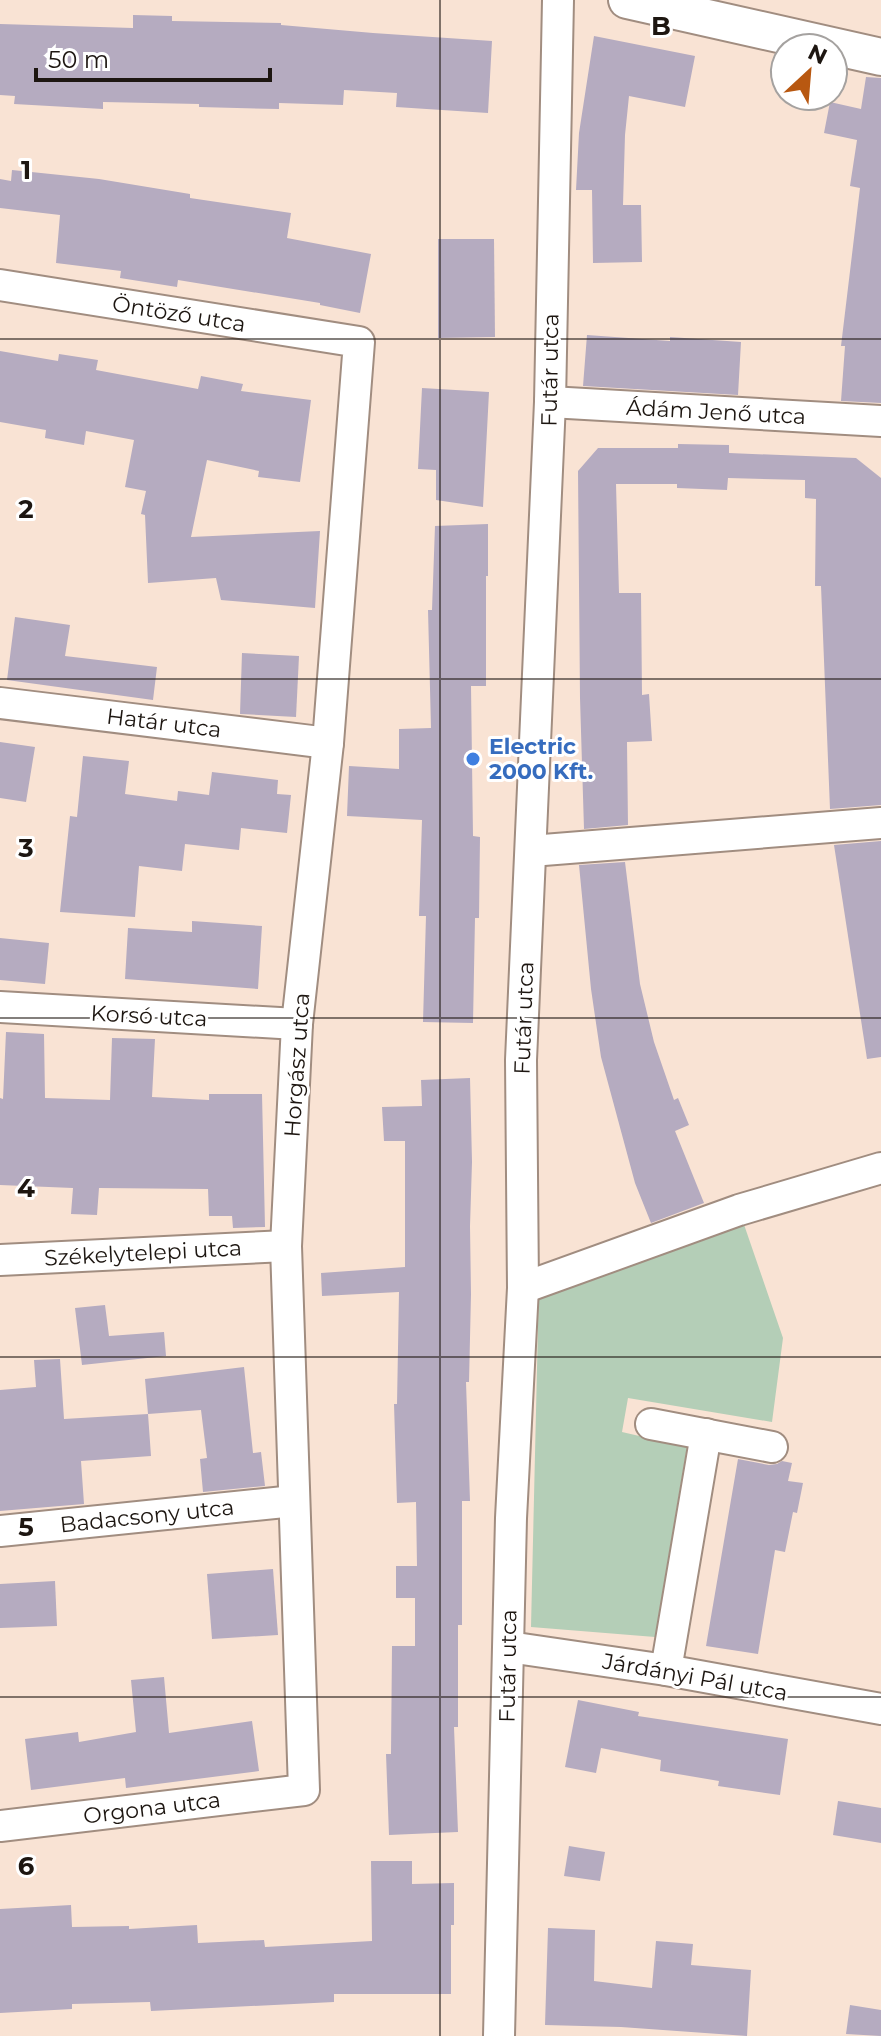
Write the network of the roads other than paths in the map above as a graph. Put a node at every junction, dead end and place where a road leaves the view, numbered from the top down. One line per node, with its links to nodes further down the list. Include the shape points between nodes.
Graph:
1 (558, 0): 6 (street, Futár utca)
2 (627, 0): 3 (street)
3 (881, 57)
4 (0, 285): 5 (street, Öntöző utca)
5 (359, 342): 9 (street, Horgász utca)
6 (550, 402): 7 (street, Ádám Jenő utca); 11 (street, Futár utca)
7 (881, 421)
8 (0, 703): 9 (street, Határ utca)
9 (328, 743): 13 (street, Horgász utca)
10 (881, 823): 11 (street)
11 (531, 851): 17 (street, Futár utca, via 521,1060)
12 (0, 1007): 13 (street, Korsó utca)
13 (297, 1024): 15 (street, Horgász utca)
14 (881, 1168): 17 (street, via 739,1210)
15 (286, 1246): 16 (street, Székelytelepi utca); 21 (street, Horgász utca)
16 (0, 1260)
17 (523, 1288): 23 (street, Futár utca)
18 (651, 1424): 19 (street)
19 (706, 1434): 20 (street); 24 (street)
20 (772, 1447)
21 (294, 1501): 22 (street, Badacsony utca); 26 (street, Horgász utca)
22 (0, 1531)
23 (509, 1647): 24 (street, Járdányi Pál utca); 28 (street, Futár utca)
24 (666, 1670): 25 (street, Járdányi Pál utca)
25 (881, 1709)
26 (304, 1790): 27 (street, Orgona utca)
27 (0, 1826)
28 (499, 2036)

